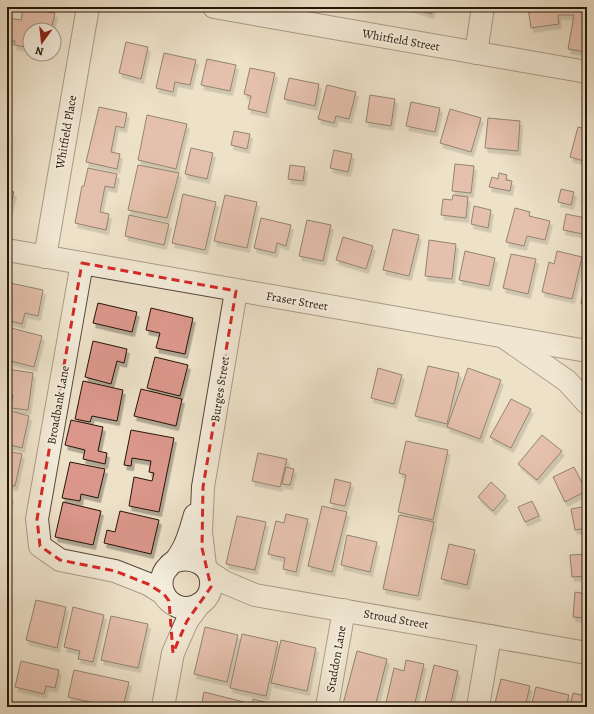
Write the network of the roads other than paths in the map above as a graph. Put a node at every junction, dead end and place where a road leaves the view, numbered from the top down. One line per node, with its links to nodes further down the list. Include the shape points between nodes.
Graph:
1 (88, 7): 7 (street, Whitfield Place)
2 (214, 7): 4 (street, Whitfield Street)
3 (483, 7): 4 (street)
4 (476, 53): 5 (street, Whitfield Street)
5 (587, 72)
6 (7, 250): 7 (street, Fraser Street)
7 (45, 257): 8 (street, Fraser Street)
8 (82, 263): 9 (street, Fraser Street); 16 (street, Broadbank Lane, via 38,520 40,546 60,560)
9 (236, 290): 10 (street, Fraser Street); 13 (street, Burges Street)
10 (503, 336): 11 (street, Fraser Street); 12 (street, via 567,380)
11 (587, 351)
12 (587, 402)
13 (204, 487): 14 (street, Burges Street, via 191,530); 15 (street, Burges Street, via 201,532)
14 (173, 563): 15 (street, via 192,559); 16 (street); 18 (street, via 162,579)
15 (207, 569): 17 (street, Stroud Street, via 224,582); 19 (street, via 211,587)
16 (115, 571): 18 (street, via 148,584)
17 (255, 595): 19 (street, via 221,597); 20 (street, Stroud Street)
18 (166, 598): 19 (street, via 182,608); 22 (street)
19 (201, 603): 22 (street, via 186,621)
20 (344, 610): 21 (street, Stroud Street); 25 (street, Staddon Lane)
21 (490, 636): 23 (street, Stroud Street); 26 (street)
22 (172, 653): 24 (street)
23 (587, 653)
24 (163, 707)
25 (328, 707)
26 (478, 707)

